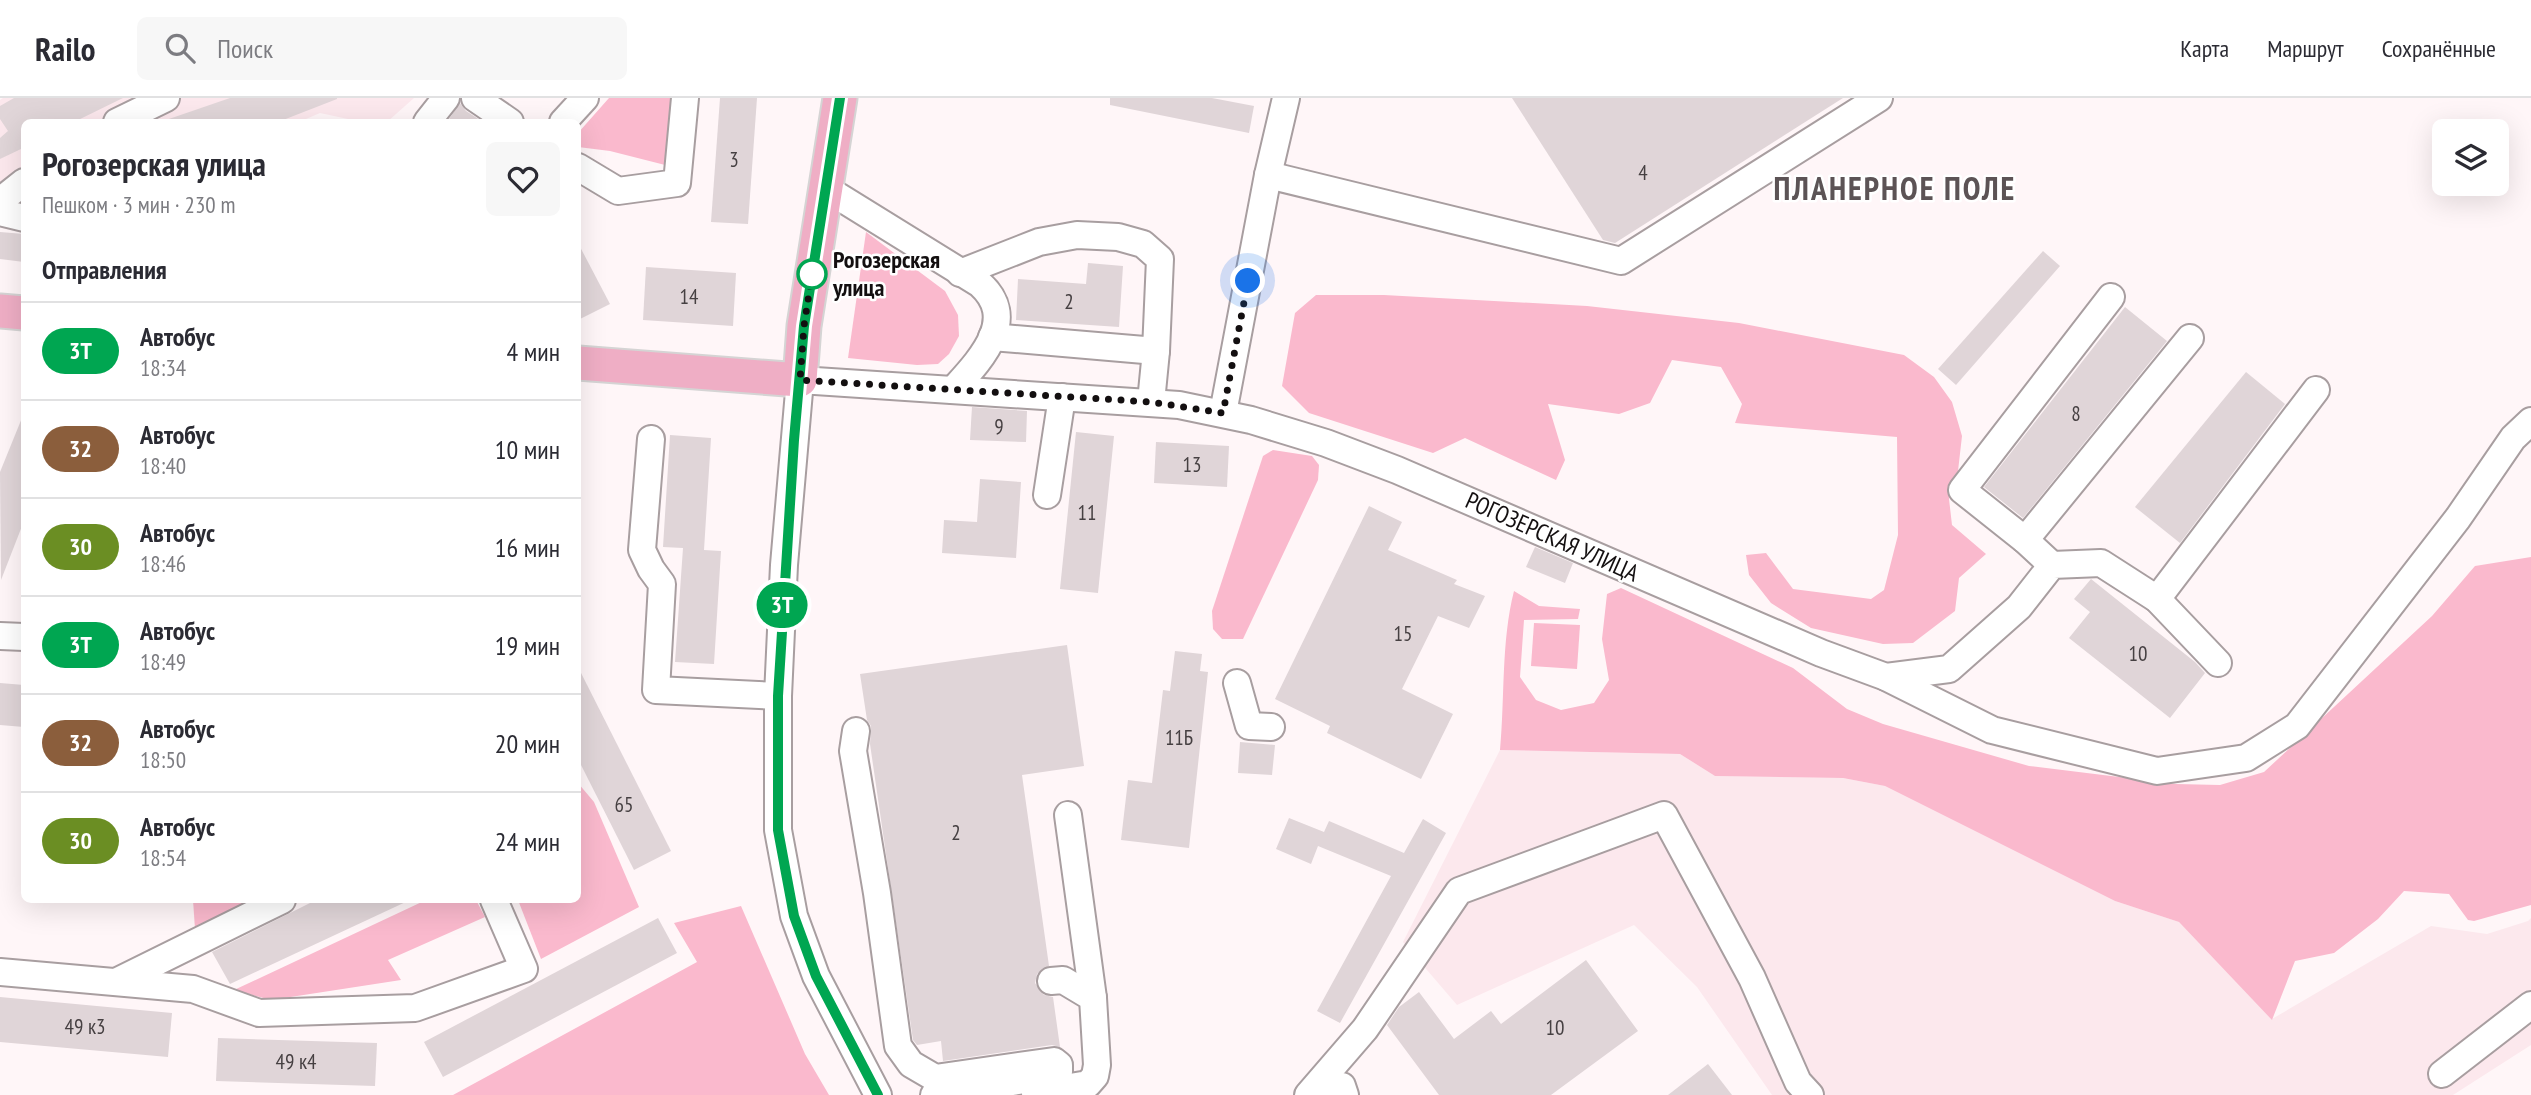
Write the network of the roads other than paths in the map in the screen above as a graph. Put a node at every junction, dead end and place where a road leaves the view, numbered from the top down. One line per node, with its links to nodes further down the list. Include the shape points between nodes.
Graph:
1 (166, 98): 9 (street)
2 (446, 98): 10 (street)
3 (475, 98): 11 (street)
4 (584, 98): 12 (street)
5 (685, 98): 13 (street, via 677,183 618,191)
6 (840, 98): 16 (main road)
7 (1286, 98): 14 (street)
8 (1879, 98): 14 (street, via 1621,261)
9 (123, 119)
10 (429, 119)
11 (506, 119)
12 (566, 119)
13 (581, 169)
14 (1268, 175): 33 (street)
15 (21, 184): 17 (street)
16 (825, 188): 20 (street); 28 (main road)
17 (0, 201)
18 (0, 212): 19 (street)
19 (21, 217)
20 (960, 273): 24 (street, via 990,293 997,320); 26 (street, via 1039,242 1077,235 1118,237 1143,244 1160,259)
21 (2111, 297): 37 (street, via 1962,490)
22 (0, 311): 23 (main road)
23 (21, 313)
24 (992, 337): 26 (street); 29 (street, via 988,349)
25 (2190, 338): 37 (street)
26 (1156, 351): 32 (street)
27 (581, 363): 28 (main road)
28 (800, 380): 29 (street, РОГОЗЕРСКАЯ УЛИЦА); 45 (street)
29 (953, 390): 31 (street, РОГОЗЕРСКАЯ УЛИЦА)
30 (2316, 390): 39 (street)
31 (1062, 397): 32 (street, РОГОЗЕРСКАЯ УЛИЦА); 36 (street)
32 (1151, 402): 33 (street, РОГОЗЕРСКАЯ УЛИЦА)
33 (1223, 413): 43 (street, РОГОЗЕРСКАЯ УЛИЦА, via 1326,443 1397,470)
34 (2531, 421): 43 (street, via 2513,438 2458,518 2297,726 2246,758 2157,771 1992,730)
35 (650, 439): 45 (street, via 642,550 662,584 656,690)
36 (1047, 495)
37 (2025, 540): 38 (street)
38 (2052, 565): 39 (street, via 2101,563); 43 (street, РОГОЗЕРСКАЯ УЛИЦА, via 2019,607 1949,669)
39 (2157, 599): 42 (street)
40 (0, 636): 41 (street)
41 (21, 637)
42 (2218, 663)
43 (1886, 677)
44 (1237, 682): 46 (street, via 1249,726)
45 (778, 696): 57 (street, via 778,830 794,916 816,976)
46 (1271, 727)
47 (856, 731): 58 (street, via 853,751 898,1046 912,1064 935,1078 1054,1061 1059,1065 1054,1075)
48 (1068, 815): 54 (street)
49 (276, 903): 52 (street)
50 (495, 903): 52 (street, via 524,969 415,1008 259,1013 193,989)
51 (0, 972): 52 (street)
52 (118, 981)
53 (1051, 981): 54 (street, via 1063,981)
54 (1093, 998): 59 (street, via 1095,1076 1088,1084)
55 (2531, 1005): 56 (street)
56 (2442, 1074)
57 (878, 1095)
58 (934, 1095)
59 (1020, 1095)
60 (1309, 1095): 61 (street, via 1342,1086); 62 (street, via 1365,1029 1459,891 1664,815 1752,978 1798,1082)
61 (1345, 1095)
62 (1810, 1095)

